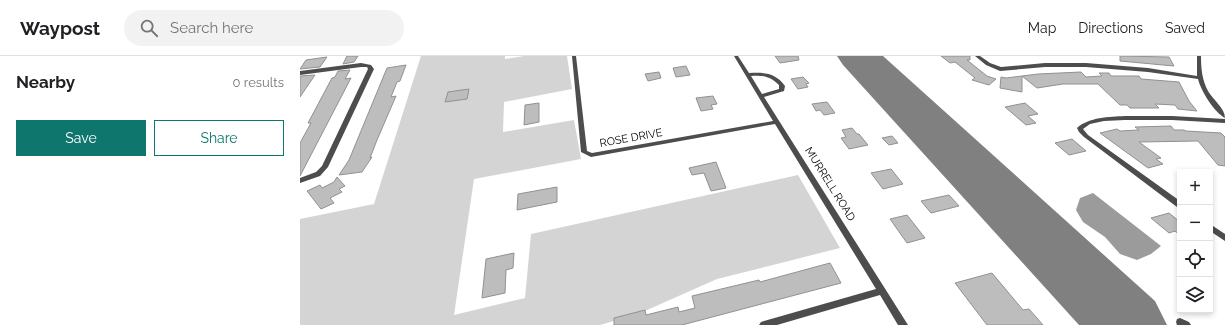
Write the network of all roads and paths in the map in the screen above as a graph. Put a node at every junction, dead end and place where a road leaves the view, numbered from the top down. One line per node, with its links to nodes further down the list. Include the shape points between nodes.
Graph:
1 (574, 56): 11 (street, ROSE DRIVE, via 584,152 591,155)
2 (736, 56): 6 (street, MURRELL ROAD)
3 (977, 56): 7 (street, via 1000,69 1086,65 1148,70)
4 (1199, 56): 7 (street)
5 (300, 73): 12 (street, via 361,65 369,66 371,69 325,167 318,174)
6 (748, 75): 8 (street, MURRELL ROAD); 8 (street, via 771,75 782,84 782,90)
7 (1199, 78): 9 (street, via 1208,95)
8 (761, 96): 11 (street, MURRELL ROAD)
9 (1225, 116)
10 (1225, 121): 13 (street, via 1139,117 1086,124 1080,128 1086,136)
11 (777, 122): 16 (street, MURRELL ROAD)
12 (300, 181)
13 (1177, 203)
14 (1213, 229): 15 (street)
15 (1225, 238)
16 (882, 291): 17 (street); 18 (street, MURRELL ROAD)
17 (764, 325)
18 (903, 325)

